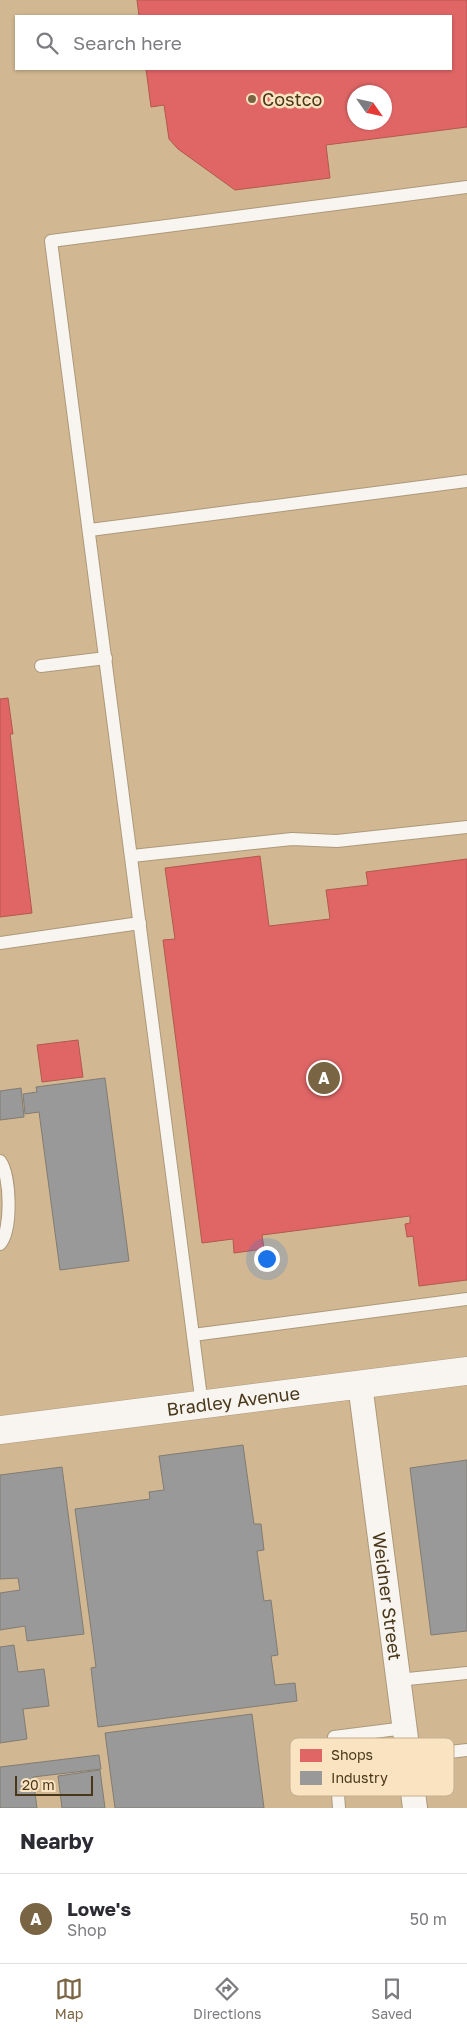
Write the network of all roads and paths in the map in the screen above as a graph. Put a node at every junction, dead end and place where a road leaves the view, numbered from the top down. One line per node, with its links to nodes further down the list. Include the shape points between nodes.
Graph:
1 (467, 187): 3 (lane, via 52,241)
2 (467, 481): 3 (lane)
3 (90, 530): 4 (lane)
4 (106, 658): 5 (lane); 7 (lane)
5 (41, 666)
6 (467, 827): 7 (lane, via 337,841 292,839)
7 (132, 856): 8 (lane)
8 (140, 923): 9 (lane); 13 (lane)
9 (0, 943)
10 (0, 1162): 11 (lane, via 9,1203 5,1238)
11 (0, 1244)
12 (467, 1300): 13 (lane)
13 (193, 1335): 16 (lane)
14 (467, 1371): 15 (street, Bradley Avenue)
15 (360, 1384): 16 (street, Bradley Avenue); 19 (street, Weidner Street)
16 (202, 1405): 17 (street, Bradley Avenue)
17 (0, 1430)
18 (467, 1673): 19 (lane)
19 (398, 1680): 20 (street, Weidner Street)
20 (405, 1728): 21 (lane); 22 (street, Weidner Street)
21 (334, 1738)
22 (406, 1738)
23 (467, 1750): 24 (lane)
24 (454, 1752)

